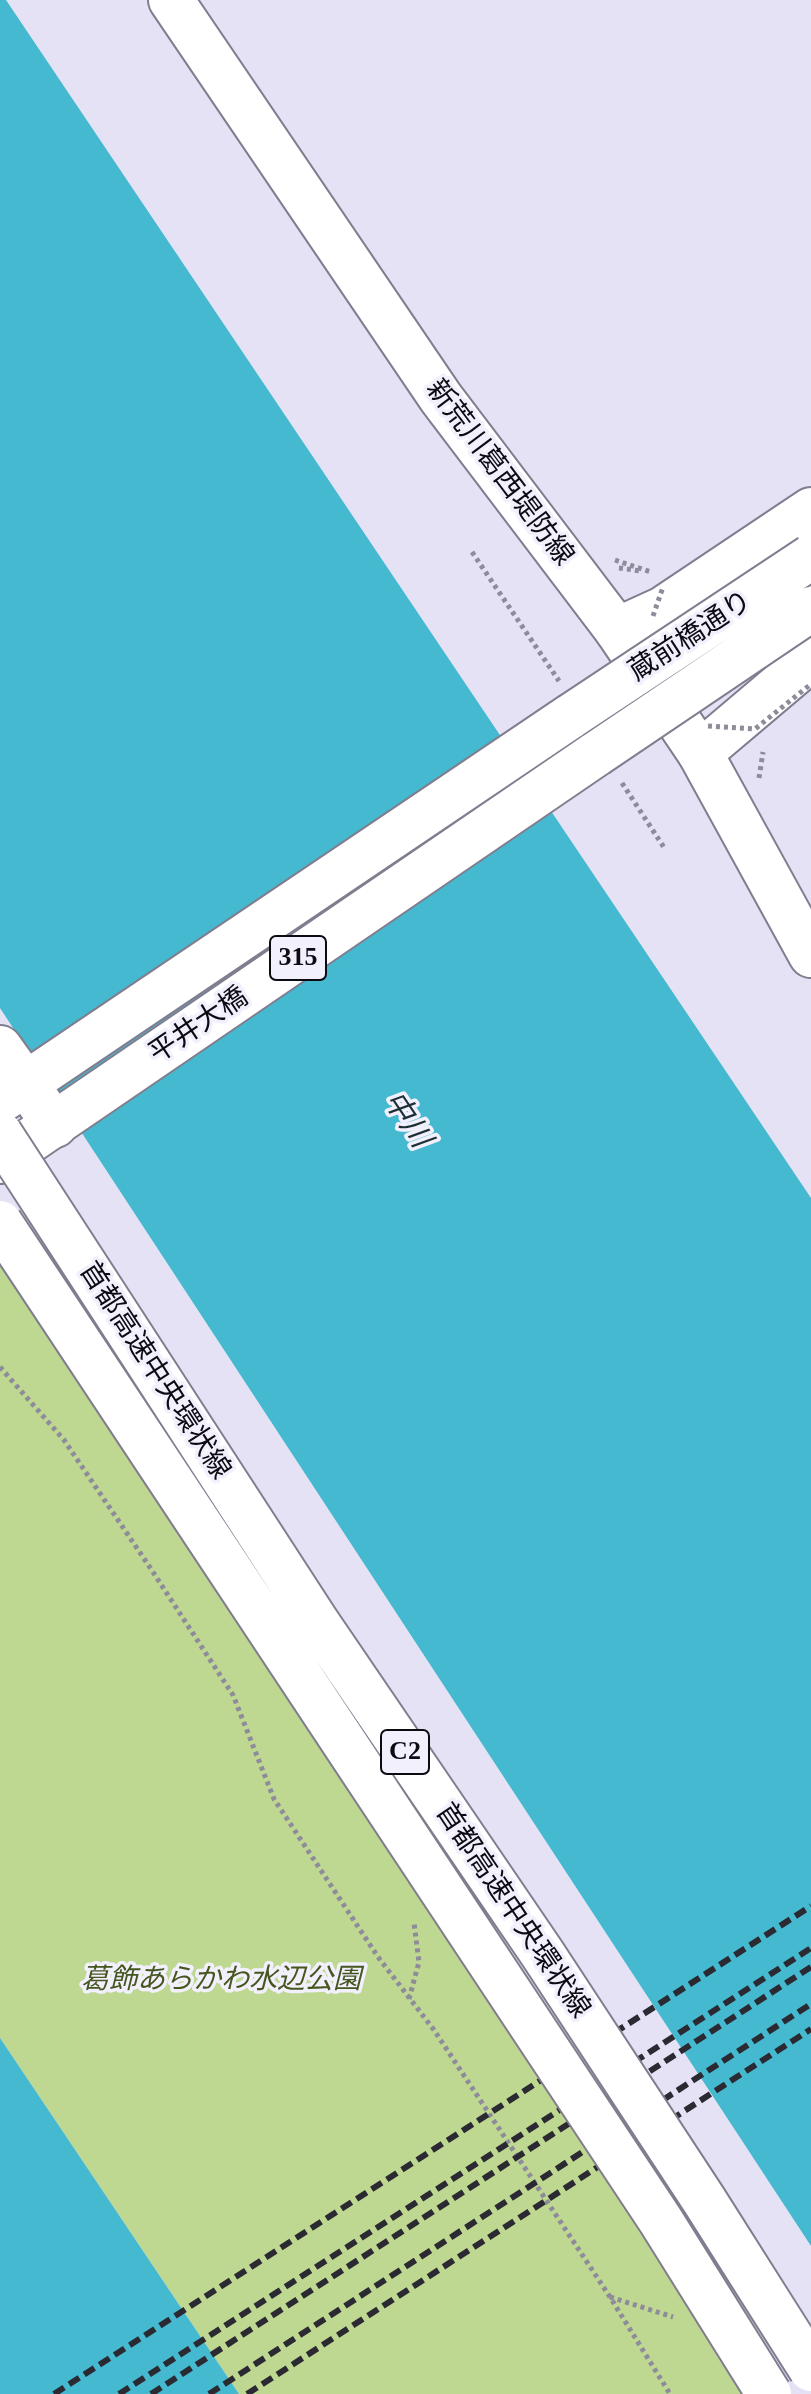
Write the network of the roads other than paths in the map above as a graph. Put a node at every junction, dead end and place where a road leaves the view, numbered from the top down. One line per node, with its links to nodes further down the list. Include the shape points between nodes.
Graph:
1 (171, 0): 5 (main road, 新荒川葛西堤防線, via 441,398 552,545)
2 (811, 510): 5 (main road)
3 (811, 557): 7 (main road, 蔵前橋通り / 315, bridge)
4 (811, 609): 9 (main road, 蔵前橋通り / 315, bridge)
5 (632, 629): 8 (main road, 新荒川葛西堤防線)
6 (811, 659): 8 (main road)
7 (568, 702): 12 (main road, 平井大橋 / 315)
8 (702, 740): 10 (main road, 新荒川葛西堤防線)
9 (607, 765): 13 (main road, 平井大橋 / 315)
10 (811, 955)
11 (0, 1048): 12 (main road)
12 (13, 1092): 13 (main road)
13 (55, 1125): 15 (main road, 平井大橋 / 315)
14 (0, 1134): 17 (main road, 首都高速中央環状線 / C2, bridge)
15 (0, 1161)
16 (0, 1223): 18 (main road, 首都高速中央環状線 / C2, bridge, via 661,2221)
17 (811, 2369)
18 (769, 2394)

